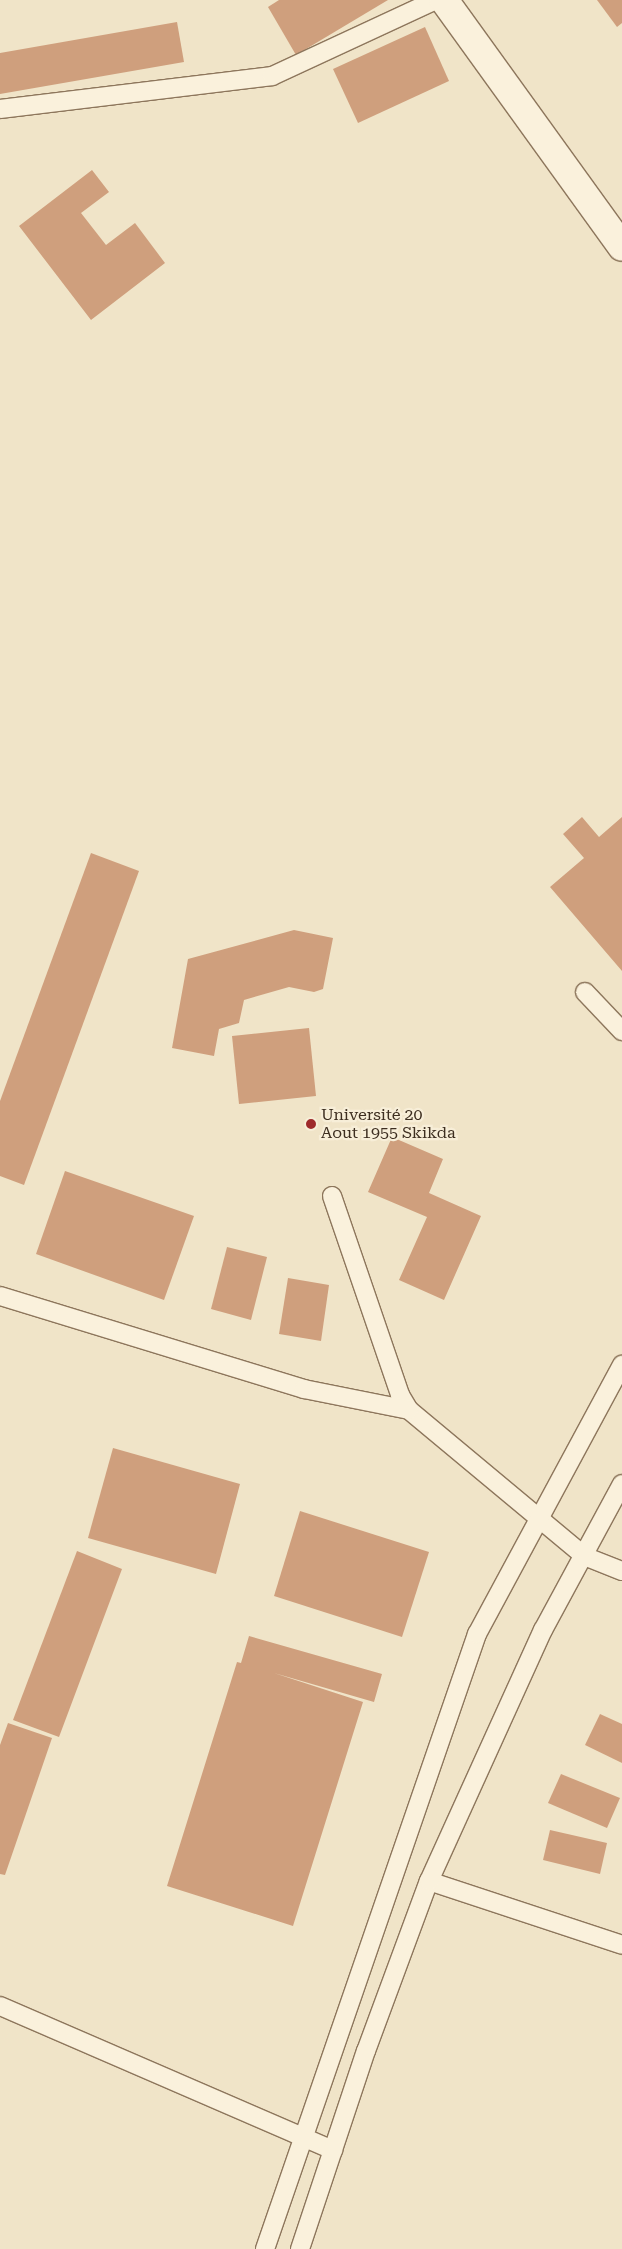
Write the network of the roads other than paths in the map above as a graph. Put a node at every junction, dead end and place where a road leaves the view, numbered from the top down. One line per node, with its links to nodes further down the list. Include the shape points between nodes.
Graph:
1 (436, 0): 3 (lane, via 272,76)
2 (444, 0): 4 (street)
3 (0, 109)
4 (622, 247)
5 (586, 992): 6 (lane)
6 (622, 1031)
7 (332, 1196): 10 (lane, via 400,1395)
8 (0, 1296): 10 (lane, via 304,1389)
9 (622, 1365): 12 (lane)
10 (409, 1410): 12 (lane)
11 (622, 1484): 13 (lane)
12 (539, 1520): 13 (lane); 18 (lane, via 477,1634)
13 (584, 1556): 14 (lane); 15 (lane, via 543,1630)
14 (622, 1572)
15 (429, 1881): 16 (lane); 19 (lane)
16 (622, 1945)
17 (0, 2006): 18 (lane)
18 (305, 2136): 19 (lane); 20 (lane)
19 (333, 2150): 21 (lane)
20 (266, 2249)
21 (300, 2249)

